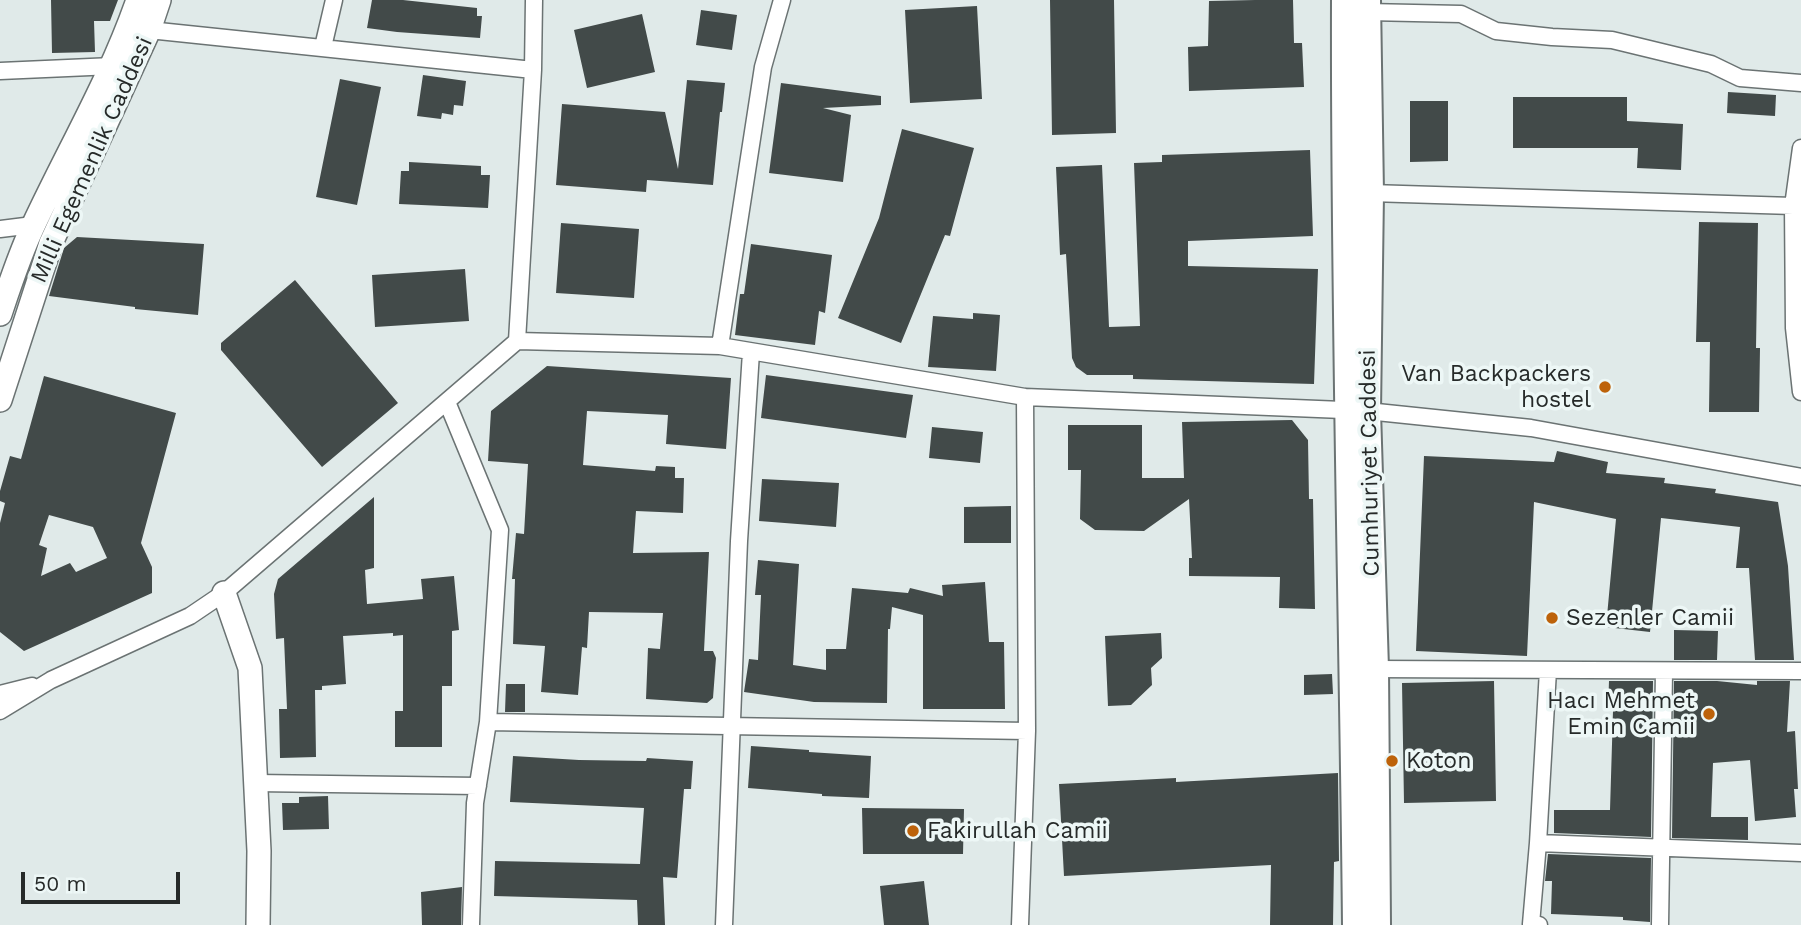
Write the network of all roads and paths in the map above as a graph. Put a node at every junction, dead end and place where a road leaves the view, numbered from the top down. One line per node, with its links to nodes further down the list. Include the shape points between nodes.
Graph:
1 (138, 0): 9 (street, Milli Egemenlik Caddesi)
2 (159, 0): 7 (street, Milli Egemenlik Caddesi)
3 (334, 0): 8 (street)
4 (534, 0): 10 (street)
5 (782, 0): 20 (street, via 763,67)
6 (1360, 4): 12 (street, via 1461,14 1496,30 1612,40 1712,64 1741,78); 14 (main road, Cumhuriyet Caddesi); 26 (main road, Cumhuriyet Caddesi)
7 (149, 30): 8 (street); 24 (street, Milli Egemenlik Caddesi, via 51,243)
8 (323, 47): 10 (street)
9 (113, 66): 11 (street); 16 (street, Milli Egemenlik Caddesi)
10 (533, 69): 19 (street)
11 (0, 71)
12 (1801, 83)
13 (1801, 148): 15 (street)
14 (1370, 193): 15 (street); 26 (main road, Cumhuriyet Caddesi)
15 (1793, 206): 22 (street, via 1794,328)
16 (33, 226): 17 (street); 18 (street, Milli Egemenlik Caddesi)
17 (0, 229)
18 (0, 314)
19 (517, 341): 20 (street); 25 (street)
20 (720, 346): 21 (street)
21 (751, 352): 23 (street); 39 (street, via 738,541)
22 (1801, 392)
23 (1025, 397): 26 (street); 40 (street)
24 (0, 400)
25 (447, 402): 28 (street); 38 (street, via 500,530)
26 (1357, 411): 27 (street, via 1531,428); 29 (main road, Cumhuriyet Caddesi); 50 (main road, Cumhuriyet Caddesi)
27 (1801, 477)
28 (224, 593): 33 (street, via 190,616); 41 (street, via 250,668)
29 (1374, 669): 30 (street); 51 (main road, Cumhuriyet Caddesi)
30 (1548, 670): 32 (street); 43 (street)
31 (1801, 671): 32 (street)
32 (1664, 672): 44 (street)
33 (51, 680): 35 (street); 37 (street)
34 (0, 682): 35 (street)
35 (18, 690): 36 (street)
36 (0, 694)
37 (0, 711)
38 (488, 722): 39 (street); 42 (street)
39 (733, 728): 40 (street); 48 (street)
40 (1027, 731): 49 (street)
41 (256, 783): 42 (street); 46 (street)
42 (478, 786): 47 (street)
43 (1538, 844): 44 (street); 52 (street, via 1531,924)
44 (1661, 849): 45 (street); 53 (street)
45 (1801, 853)
46 (258, 925)
47 (471, 925)
48 (724, 925)
49 (1020, 925)
50 (1356, 925)
51 (1377, 925)
52 (1539, 925)
53 (1660, 925)

